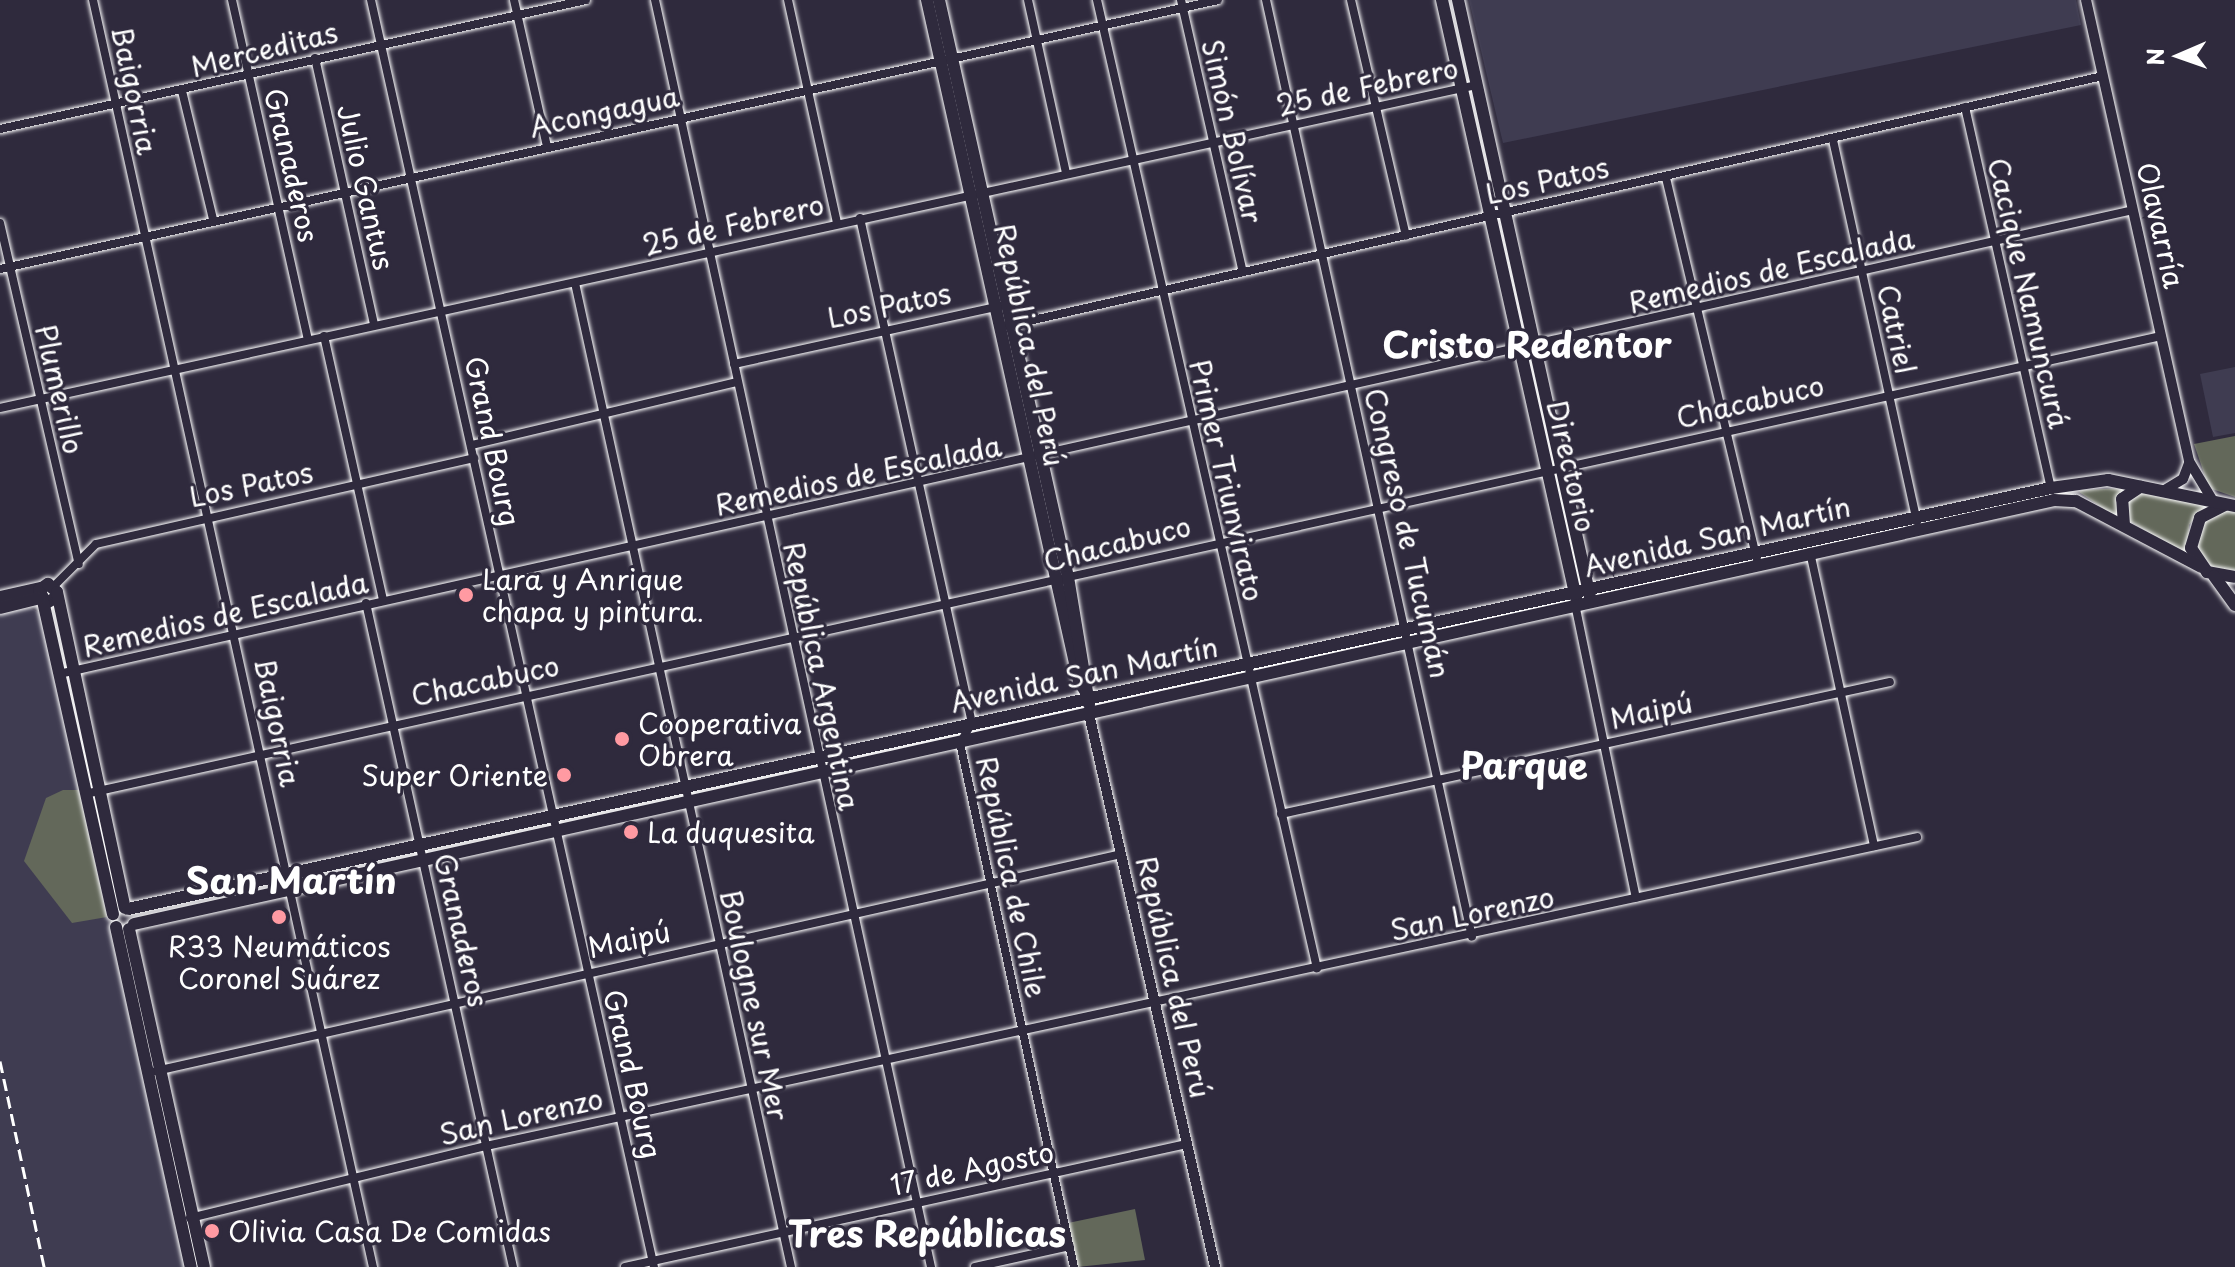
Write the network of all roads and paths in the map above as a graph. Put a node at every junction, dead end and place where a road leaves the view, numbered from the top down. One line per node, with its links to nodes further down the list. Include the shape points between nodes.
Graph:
1 (93, 0): 31 (street, Baigorria)
2 (232, 0): 25 (street, Granaderos)
3 (371, 0): 22 (street, Grand Bourg)
4 (514, 0): 19 (street)
5 (586, 0): 19 (street, Merceditas)
6 (655, 0): 34 (street, República Argentina)
7 (788, 0): 29 (street)
8 (927, 0): 24 (main road, República del Perú)
9 (939, 0): 24 (main road, República del Perú)
10 (1028, 0): 21 (street)
11 (1097, 0): 20 (street, Primer Triunvirato)
12 (1218, 0): 18 (street, Acongagua)
13 (1266, 0): 35 (street, Congreso de Tucumán)
14 (1351, 0): 32 (street)
15 (1442, 0): 28 (main road, Directorio)
16 (1458, 0): 27 (main road, Directorio)
17 (2086, 0): 26 (street, Olavarría)
18 (1182, 4): 20 (street, Acongagua); 38 (street, Simón Bolívar)
19 (518, 15): 22 (street, Merceditas); 39 (street)
20 (1103, 25): 21 (street, Acongagua); 40 (street, Primer Triunvirato)
21 (1037, 39): 24 (street, Acongagua); 41 (street)
22 (381, 44): 23 (street, Merceditas); 42 (street, Grand Bourg)
23 (315, 58): 25 (street, Merceditas); 44 (street, Julio Gantus)
24 (947, 62): 29 (street, Acongagua); 45 (main road, República del Perú)
25 (249, 75): 30 (street, Merceditas); 46 (street, Granaderos)
26 (2103, 76): 33 (street, Los Patos); 47 (street, Olavarría)
27 (1477, 85): 28 (street, 25 de Febrero); 48 (main road, Directorio)
28 (1462, 88): 32 (street, 25 de Febrero); 50 (main road, Directorio)
29 (807, 90): 34 (street, Acongagua); 52 (street)
30 (182, 91): 31 (street, Merceditas); 51 (street)
31 (115, 105): 36 (street, Merceditas); 54 (street, Baigorria)
32 (1374, 107): 35 (street, 25 de Febrero); 55 (street)
33 (1965, 107): 37 (street, Los Patos); 56 (street, Cacique Namuncurá)
34 (679, 116): 39 (street, Acongagua); 57 (street, República Argentina)
35 (1293, 124): 38 (street, 25 de Febrero); 58 (street, Congreso de Tucumán)
36 (0, 129)
37 (1833, 140): 43 (street, Los Patos); 61 (street, Catriel)
38 (1212, 142): 40 (street, 25 de Febrero); 60 (street, Simón Bolívar)
39 (547, 146): 42 (street, Acongagua)
40 (1132, 159): 41 (street, 25 de Febrero); 63 (street, Primer Triunvirato)
41 (1066, 173): 45 (street, 25 de Febrero)
42 (411, 175): 44 (street, Acongagua); 66 (street, Grand Bourg)
43 (1666, 178): 48 (street, Los Patos); 65 (street)
44 (344, 190): 46 (street, Acongagua); 67 (street, Julio Gantus)
45 (977, 193): 49 (street, 25 de Febrero); 64 (main road, República del Perú)
46 (280, 204): 51 (street, Acongagua); 72 (street, Granaderos)
47 (2133, 210): 56 (street, Remedios de Escalada); 71 (street, Olavarría)
48 (1506, 214): 50 (street, Los Patos); 73 (main road, Directorio)
49 (860, 218): 52 (street, 25 de Febrero); 69 (street, República de Chile)
50 (1491, 218): 55 (street, Los Patos); 74 (main road, Directorio)
51 (213, 219): 54 (street, Acongagua)
52 (837, 222): 57 (street, 25 de Febrero)
53 (0, 223): 59 (street, Plumerillo)
54 (144, 236): 59 (street, Acongagua); 77 (street, Baigorria)
55 (1406, 236): 58 (street, Los Patos)
56 (1995, 241): 61 (street, Remedios de Escalada); 76 (street, Cacique Namuncurá)
57 (707, 252): 62 (street, 25 de Febrero); 75 (street, República Argentina)
58 (1323, 256): 60 (street, Los Patos); 79 (street, Congreso de Tucumán)
59 (5, 268): 81 (street, Plumerillo)
60 (1243, 272): 63 (street, Los Patos)
61 (1862, 272): 65 (street, Remedios de Escalada); 80 (street, Catriel)
62 (575, 283): 66 (street, 25 de Febrero); 83 (street, Boulogne sur Mer)
63 (1163, 289): 68 (street, Los Patos); 84 (street, Primer Triunvirato)
64 (1003, 305): 68 (main road, República del Perú); 69 (street, Los Patos)
65 (1696, 309): 73 (street, Remedios de Escalada); 85 (street)
66 (442, 310): 67 (street, 25 de Febrero); 86 (street, Grand Bourg)
67 (374, 324): 70 (street, 25 de Febrero)
68 (1008, 326): 88 (main road, República del Perú)
69 (883, 329): 75 (street, Los Patos); 92 (street, República de Chile)
70 (324, 336): 72 (street, 25 de Febrero); 93 (street)
71 (2161, 336): 76 (street, Chacabuco); 89 (street, Olavarría)
72 (308, 339): 77 (street, 25 de Febrero)
73 (1536, 345): 74 (street, Remedios de Escalada); 90 (main road, Directorio)
74 (1521, 348): 79 (street, Remedios de Escalada); 91 (main road, Directorio)
75 (734, 364): 78 (street, República Argentina)
76 (2023, 364): 80 (street, Chacabuco); 96 (street, Cacique Namuncurá)
77 (174, 369): 81 (street, 25 de Febrero); 99 (street, Baigorria)
78 (737, 382): 83 (street); 100 (street, República Argentina)
79 (1352, 386): 84 (street, Remedios de Escalada); 98 (street, Congreso de Tucumán)
80 (1888, 393): 85 (street, Chacabuco); 101 (street, Catriel)
81 (39, 401): 82 (street, 25 de Febrero); 107 (street, Plumerillo)
82 (0, 408)
83 (605, 414): 86 (street); 104 (street, Boulogne sur Mer)
84 (1191, 423): 88 (street, Remedios de Escalada); 103 (street, Primer Triunvirato)
85 (1725, 428): 90 (street, Chacabuco); 106 (street)
86 (472, 445): 87 (street, Grand Bourg)
87 (474, 458): 93 (street, Los Patos); 109 (street, Grand Bourg)
88 (1036, 461): 92 (street, Remedios de Escalada); 112 (main road, República del Perú)
89 (2189, 461): 95 (street, via 2183,479); 97 (street, Olavarría)
90 (1562, 466): 91 (street, Chacabuco); 116 (main road, Directorio)
91 (1548, 469): 98 (street, Chacabuco); 116 (main road, Directorio)
92 (917, 484): 100 (street, Remedios de Escalada); 119 (street, República de Chile)
93 (357, 485): 99 (street, Los Patos); 117 (street)
94 (2140, 487): 95 (main road, Avenida San Martín); 96 (main road, Avenida San Martín, via 2108,480); 102 (main road, via 2122,499)
95 (2163, 491): 97 (main road, Avenida San Martín)
96 (2052, 494): 101 (main road, Avenida San Martín); 102 (main road)
97 (2226, 504): 108 (main road, via 2208,511 2194,527 2191,548)
98 (1378, 506): 103 (street, Chacabuco); 123 (street, Congreso de Tucumán)
99 (208, 518): 107 (street, Los Patos, via 96,544); 122 (street, Baigorria)
100 (766, 518): 104 (street, Remedios de Escalada); 124 (street, República Argentina)
101 (1917, 522): 105 (main road, Avenida San Martín); 106 (main road, Avenida San Martín)
102 (2124, 525): 108 (main road)
103 (1218, 541): 112 (street, Chacabuco); 126 (street, Primer Triunvirato)
104 (634, 543): 109 (street, Remedios de Escalada); 125 (street, Boulogne sur Mer)
105 (1810, 552): 106 (main road, Avenida San Martín); 130 (street)
106 (1756, 557): 116 (main road, Avenida San Martín)
107 (79, 564): 113 (street, Los Patos)
108 (2201, 567): 110 (main road)
109 (500, 572): 117 (street, Remedios de Escalada); 129 (street, Grand Bourg)
110 (2214, 576): 111 (main road); 120 (main road)
111 (2235, 577)
112 (1063, 579): 119 (street, Chacabuco); 131 (main road, República del Perú)
113 (55, 592): 114 (main road); 127 (main road)
114 (41, 596): 115 (main road); 121 (main road); 127 (main road)
115 (0, 597)
116 (1583, 597): 123 (main road, Avenida San Martín); 135 (street, Directorio)
117 (383, 599): 118 (street, Remedios de Escalada)
118 (366, 603): 122 (street, Remedios de Escalada); 133 (street, Granaderos)
119 (944, 605): 124 (street, Chacabuco); 134 (street, República de Chile)
120 (2235, 605)
121 (0, 608)
122 (237, 633): 127 (street, Remedios de Escalada); 137 (street, Baigorria)
123 (1408, 634): 126 (main road, Avenida San Martín); 140 (street, Congreso de Tucumán)
124 (791, 638): 125 (street, Chacabuco); 138 (street, República Argentina)
125 (657, 665): 129 (street, Chacabuco); 141 (street, Boulogne sur Mer)
126 (1248, 670): 131 (main road, Avenida San Martín); 132 (main road, Avenida San Martín); 144 (street, Primer Triunvirato)
127 (66, 673): 142 (main road)
128 (1890, 682): 130 (street, Maipú)
129 (526, 693): 133 (street, Chacabuco); 145 (street, Grand Bourg)
130 (1839, 693): 135 (street, Maipú); 149 (street)
131 (1089, 697): 132 (main road, República del Perú); 134 (main road, Avenida San Martín)
132 (1089, 714): 136 (main road, Avenida San Martín); 150 (street, República del Perú)
133 (392, 723): 137 (street, Chacabuco); 148 (street, Granaderos)
134 (972, 723): 136 (street, República de Chile); 138 (main road, Avenida San Martín)
135 (1605, 742): 140 (street, Maipú); 155 (street, Directorio)
136 (960, 743): 139 (main road, Avenida San Martín); 153 (street, República de Chile)
137 (261, 751): 142 (street, Chacabuco); 152 (street, Baigorria)
138 (818, 758): 139 (street, República Argentina); 141 (main road, Avenida San Martín)
139 (821, 773): 143 (main road, Avenida San Martín); 156 (street, República Argentina)
140 (1441, 779): 144 (street, Maipú); 158 (street, Congreso de Tucumán)
141 (685, 786): 143 (street, Boulogne sur Mer); 145 (main road, Avenida San Martín)
142 (91, 792): 157 (main road)
143 (689, 803): 146 (main road, Avenida San Martín); 159 (street, Boulogne sur Mer)
144 (1281, 814): 160 (street, Primer Triunvirato)
145 (553, 815): 146 (street, Grand Bourg); 148 (main road, Avenida San Martín)
146 (557, 832): 151 (main road, Avenida San Martín); 161 (street, Grand Bourg)
147 (1917, 837): 149 (street, San Lorenzo)
148 (420, 844): 151 (street, Granaderos); 152 (main road, Avenida San Martín)
149 (1874, 846): 155 (street, San Lorenzo)
150 (1121, 854): 153 (street, Maipú); 162 (street, República del Perú)
151 (423, 860): 154 (main road, Avenida San Martín); 163 (street, Granaderos)
152 (287, 874): 154 (street, Baigorria); 157 (main road, Avenida San Martín)
153 (991, 887): 156 (street, Maipú); 164 (street, República de Chile)
154 (290, 889): 157 (main road, Avenida San Martín); 165 (street, Baigorria)
155 (1636, 898): 158 (street, San Lorenzo)
156 (851, 913): 159 (street, Maipú); 166 (street, República Argentina)
157 (124, 918): 167 (main road)
158 (1472, 937): 160 (street, San Lorenzo)
159 (718, 942): 161 (street, Maipú); 168 (street, Boulogne sur Mer)
160 (1317, 968): 162 (street, San Lorenzo)
161 (588, 971): 163 (street, Maipú); 169 (street, Grand Bourg)
162 (1154, 998): 164 (street, San Lorenzo); 170 (street, República del Perú)
163 (455, 1000): 165 (street, Maipú); 171 (street, Granaderos)
164 (1022, 1028): 166 (street, San Lorenzo); 172 (street, República de Chile)
165 (321, 1029): 167 (street, Maipú); 173 (street, Baigorria)
166 (884, 1058): 168 (street, San Lorenzo); 174 (street, República Argentina)
167 (154, 1071): 175 (main road)
168 (750, 1087): 169 (street, San Lorenzo); 176 (street, Boulogne sur Mer)
169 (620, 1116): 171 (street, San Lorenzo); 178 (street, Grand Bourg)
170 (1187, 1144): 172 (street, 17 de Agosto); 188 (street, República del Perú)
171 (486, 1146): 173 (street, San Lorenzo); 182 (street, Granaderos)
172 (1053, 1173): 174 (street, 17 de Agosto); 177 (street, República de Chile)
173 (353, 1178): 175 (street, San Lorenzo); 181 (street, Baigorria)
174 (916, 1203): 176 (street, 17 de Agosto); 185 (street, República Argentina)
175 (187, 1219): 179 (main road); 180 (main road)
176 (784, 1232): 178 (street, 17 de Agosto); 184 (street, Boulogne sur Mer)
177 (1070, 1246): 186 (street); 187 (street, República de Chile)
178 (653, 1264): 183 (street, 17 de Agosto)
179 (191, 1267)
180 (204, 1267)
181 (373, 1267)
182 (513, 1267)
183 (625, 1267)
184 (791, 1267)
185 (931, 1267)
186 (975, 1267)
187 (1074, 1267)
188 (1215, 1267)

